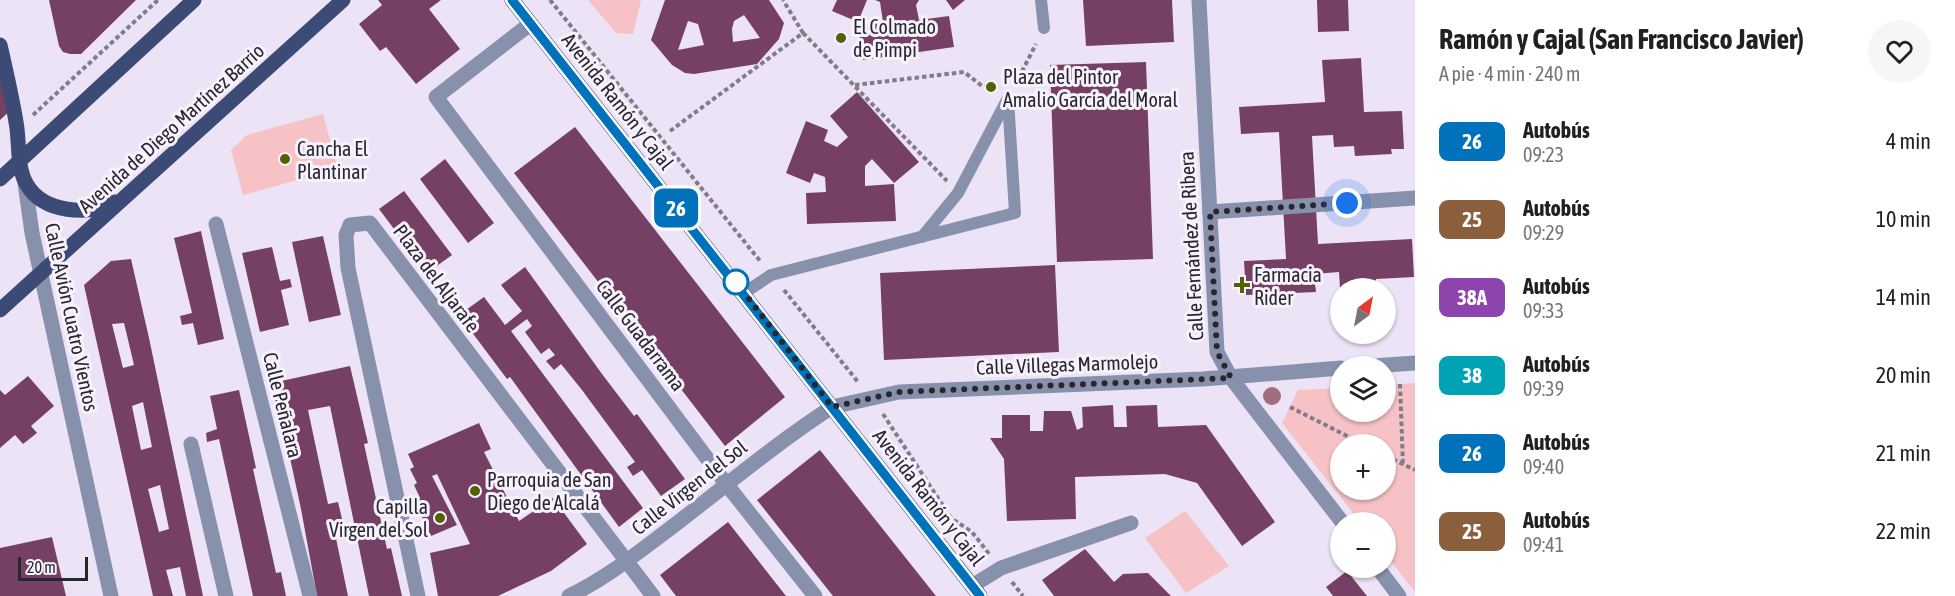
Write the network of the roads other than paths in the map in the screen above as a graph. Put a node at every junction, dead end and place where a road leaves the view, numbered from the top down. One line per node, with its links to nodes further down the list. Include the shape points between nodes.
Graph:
1 (194, 0): 9 (main road)
2 (343, 0): 13 (main road, Avenida de Diego Martínez Barrio)
3 (512, 0): 6 (main road, Avenida Ramón y Cajal)
4 (1041, 0): 7 (lane)
5 (1199, 0): 15 (street, Calle Fernández de Ribera)
6 (531, 24): 19 (main road, Avenida Ramón y Cajal); 27 (street, Calle Guadarrama, via 436,97)
7 (1044, 28)
8 (0, 45): 10 (main road, Calle Avión Cuatro Vientos, via 16,119)
9 (44, 138): 10 (main road); 12 (main road, via 33,155)
10 (19, 161): 11 (main road); 12 (main road, Calle Avión Cuatro Vientos)
11 (0, 179)
12 (25, 183): 13 (main road, via 42,200 70,209 96,210); 18 (street, Calle Avión Cuatro Vientos)
13 (125, 197): 18 (main road, Avenida de Diego Martínez Barrio)
14 (1415, 198): 15 (street)
15 (1210, 212): 24 (street, Calle Fernández de Ribera, via 1217,352)
16 (216, 224): 35 (street, Calle Peñalara)
17 (922, 237): 17 (lane, via 1015,213 1008,99 958,193); 19 (lane, via 771,275)
18 (41, 273): 20 (main road, Avenida de Diego Martínez Barrio); 33 (street, Calle Avión Cuatro Vientos)
19 (744, 293): 25 (main road, Avenida Ramón y Cajal)
20 (0, 310)
21 (1415, 363): 22 (street)
22 (1396, 364)
23 (1330, 369): 24 (street, Calle Villegas Marmolejo)
24 (1231, 378): 25 (street, Calle Villegas Marmolejo, via 899,392); 28 (street, Calle Fernández de Ribera)
25 (832, 407): 27 (street, Calle Virgen del Sol); 32 (main road, Avenida Ramón y Cajal)
26 (191, 444): 34 (street)
27 (727, 485): 30 (street, Calle Virgen del Sol); 39 (street, Calle Guadarrama)
28 (1334, 512)
29 (1131, 523): 32 (street, via 1000,568)
30 (627, 561): 36 (street, Plaza del Aljarafe, via 369,223 359,222 350,225 346,235 348,268); 37 (street, Calle Virgen del Sol); 38 (street)
31 (1385, 578): 40 (street)
32 (976, 591)
33 (111, 596)
34 (226, 596)
35 (310, 596)
36 (418, 596)
37 (569, 596)
38 (653, 596)
39 (815, 596)
40 (1399, 596)

